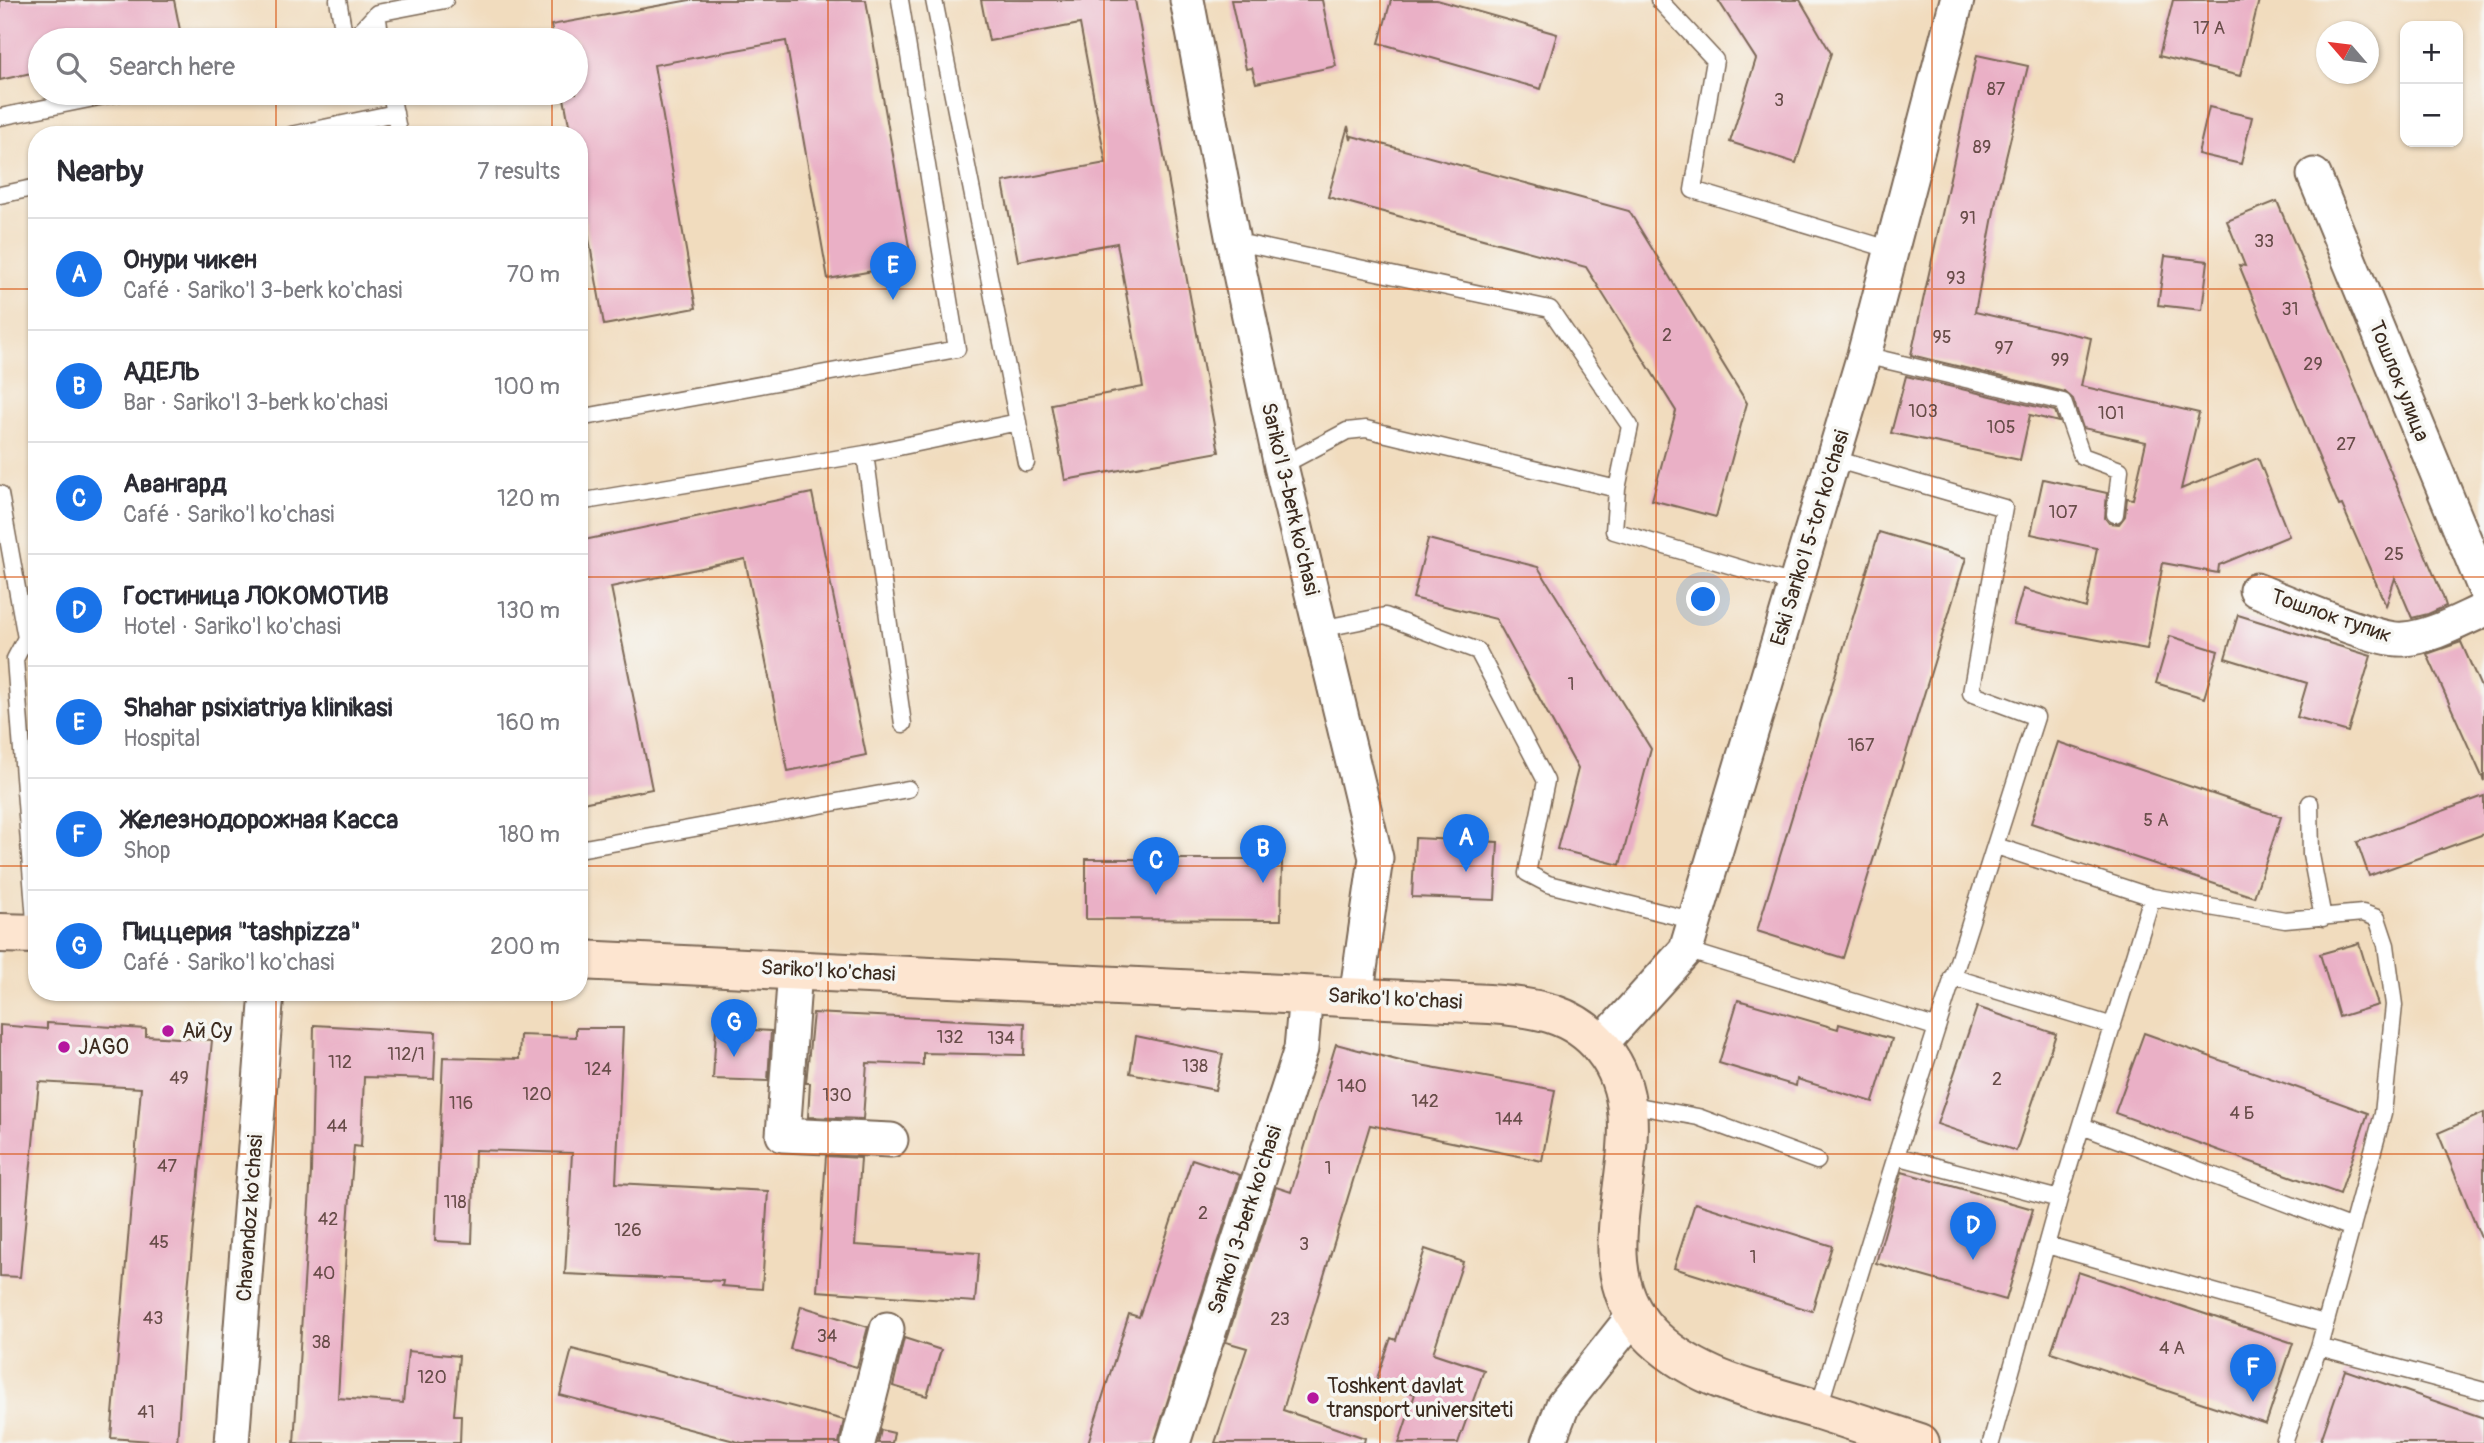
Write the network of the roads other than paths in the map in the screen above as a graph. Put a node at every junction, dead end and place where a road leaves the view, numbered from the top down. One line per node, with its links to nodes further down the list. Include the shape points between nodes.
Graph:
1 (338, 0): 9 (lane)
2 (445, 0): 8 (lane)
3 (900, 0): 24 (lane, via 957,349)
4 (934, 0): 25 (lane)
5 (1187, 0): 21 (street, Sariko'l 3-berk ko'chasi)
6 (1659, 0): 22 (lane, via 1715,60 1693,190)
7 (1957, 0): 22 (street, Eski Sariko'l 5-tor ko'chasi)
8 (377, 13): 10 (lane); 11 (lane)
9 (343, 28)
10 (363, 28)
11 (379, 28)
12 (60, 105): 15 (lane)
13 (393, 105): 14 (lane)
14 (395, 113): 16 (lane); 17 (lane)
15 (0, 117)
16 (334, 126)
17 (397, 126)
18 (2314, 175): 36 (street, Тошлок улица)
19 (28, 189): 20 (lane)
20 (0, 195)
21 (1233, 241): 29 (street, Sariko'l 3-berk ko'chasi); 30 (lane, via 1550,309 1630,426)
22 (1892, 250): 23 (street, Eski Sariko'l 5-tor ko'chasi)
23 (1864, 355): 27 (street, Eski Sariko'l 5-tor ko'chasi); 33 (lane, via 2063,402 2082,456 2120,470)
24 (588, 416)
25 (1018, 422): 26 (lane); 28 (lane)
26 (865, 454): 32 (lane); 42 (lane)
27 (1834, 459): 35 (street, Eski Sariko'l 5-tor ko'chasi); 46 (lane, via 2004,508 1971,693 2036,718)
28 (1026, 463)
29 (1281, 466): 30 (lane, via 1347,432 1366,429); 40 (street, Sariko'l 3-berk ko'chasi)
30 (1617, 489): 35 (lane, via 1614,531)
31 (0, 494): 34 (lane)
32 (588, 500)
33 (2115, 514)
34 (4, 544): 39 (lane)
35 (1797, 585): 52 (street, Eski Sariko'l 5-tor ko'chasi)
36 (2484, 587)
37 (2256, 590): 38 (street, Тошлок тупик, via 2376,635 2403,640)
38 (2484, 610)
39 (28, 628)
40 (1320, 629): 52 (lane, via 1385,616 1478,651 1546,781 1527,873); 57 (street, Sariko'l 3-berk ko'chasi, via 1376,858)
41 (28, 642): 43 (lane, via 15,659)
42 (903, 724)
43 (28, 773)
44 (908, 789): 47 (lane)
45 (2310, 803): 49 (lane, via 2311,855)
46 (1996, 846): 48 (lane); 55 (lane)
47 (588, 847)
48 (2152, 897): 49 (lane, via 2285,919); 59 (lane)
49 (2323, 918): 68 (lane, via 2363,913 2377,918 2386,945 2394,1005 2383,1114)
50 (0, 933): 51 (main road)
51 (28, 934)
52 (1691, 935): 60 (lane); 61 (street, Eski Sariko'l 5-tor ko'chasi)
53 (588, 960): 54 (main road, Sariko'l ko'chasi)
54 (795, 970): 56 (main road, Sariko'l ko'chasi); 64 (street, via 783,1135)
55 (1952, 977): 59 (lane); 60 (lane)
56 (1306, 994): 57 (main road, Sariko'l ko'chasi); 78 (street, Sariko'l 3-berk ko'chasi, via 1301,1049)
57 (1356, 997): 61 (main road, Sariko'l ko'chasi, via 1533,1007 1562,1016)
58 (266, 1001): 76 (street, Chavandoz ko'chasi)
59 (2113, 1026): 63 (lane)
60 (1935, 1027): 65 (lane)
61 (1600, 1045): 62 (main road, Sariko'l ko'chasi, via 1618,1072)
62 (1627, 1104): 66 (lane, via 1698,1117); 70 (main road, Sariko'l ko'chasi, via 1616,1256)
63 (2082, 1126): 67 (lane); 68 (lane)
64 (891, 1140)
65 (1896, 1156): 67 (lane); 75 (lane)
66 (1817, 1161)
67 (2059, 1199): 69 (lane)
68 (2352, 1228): 71 (lane)
69 (2047, 1245): 71 (lane); 81 (lane)
70 (1635, 1314): 75 (main road, Sariko'l ko'chasi, via 1664,1347 1704,1371 1738,1387); 79 (street, via 1563,1405)
71 (2325, 1323): 73 (lane)
72 (887, 1329): 77 (street)
73 (2319, 1347): 74 (lane); 82 (lane)
74 (2484, 1391)
75 (1818, 1410): 80 (main road, Sariko'l ko'chasi)
76 (232, 1443)
77 (859, 1443)
78 (1173, 1443)
79 (1548, 1443)
80 (1920, 1443)
81 (1991, 1443)
82 (2284, 1443)

